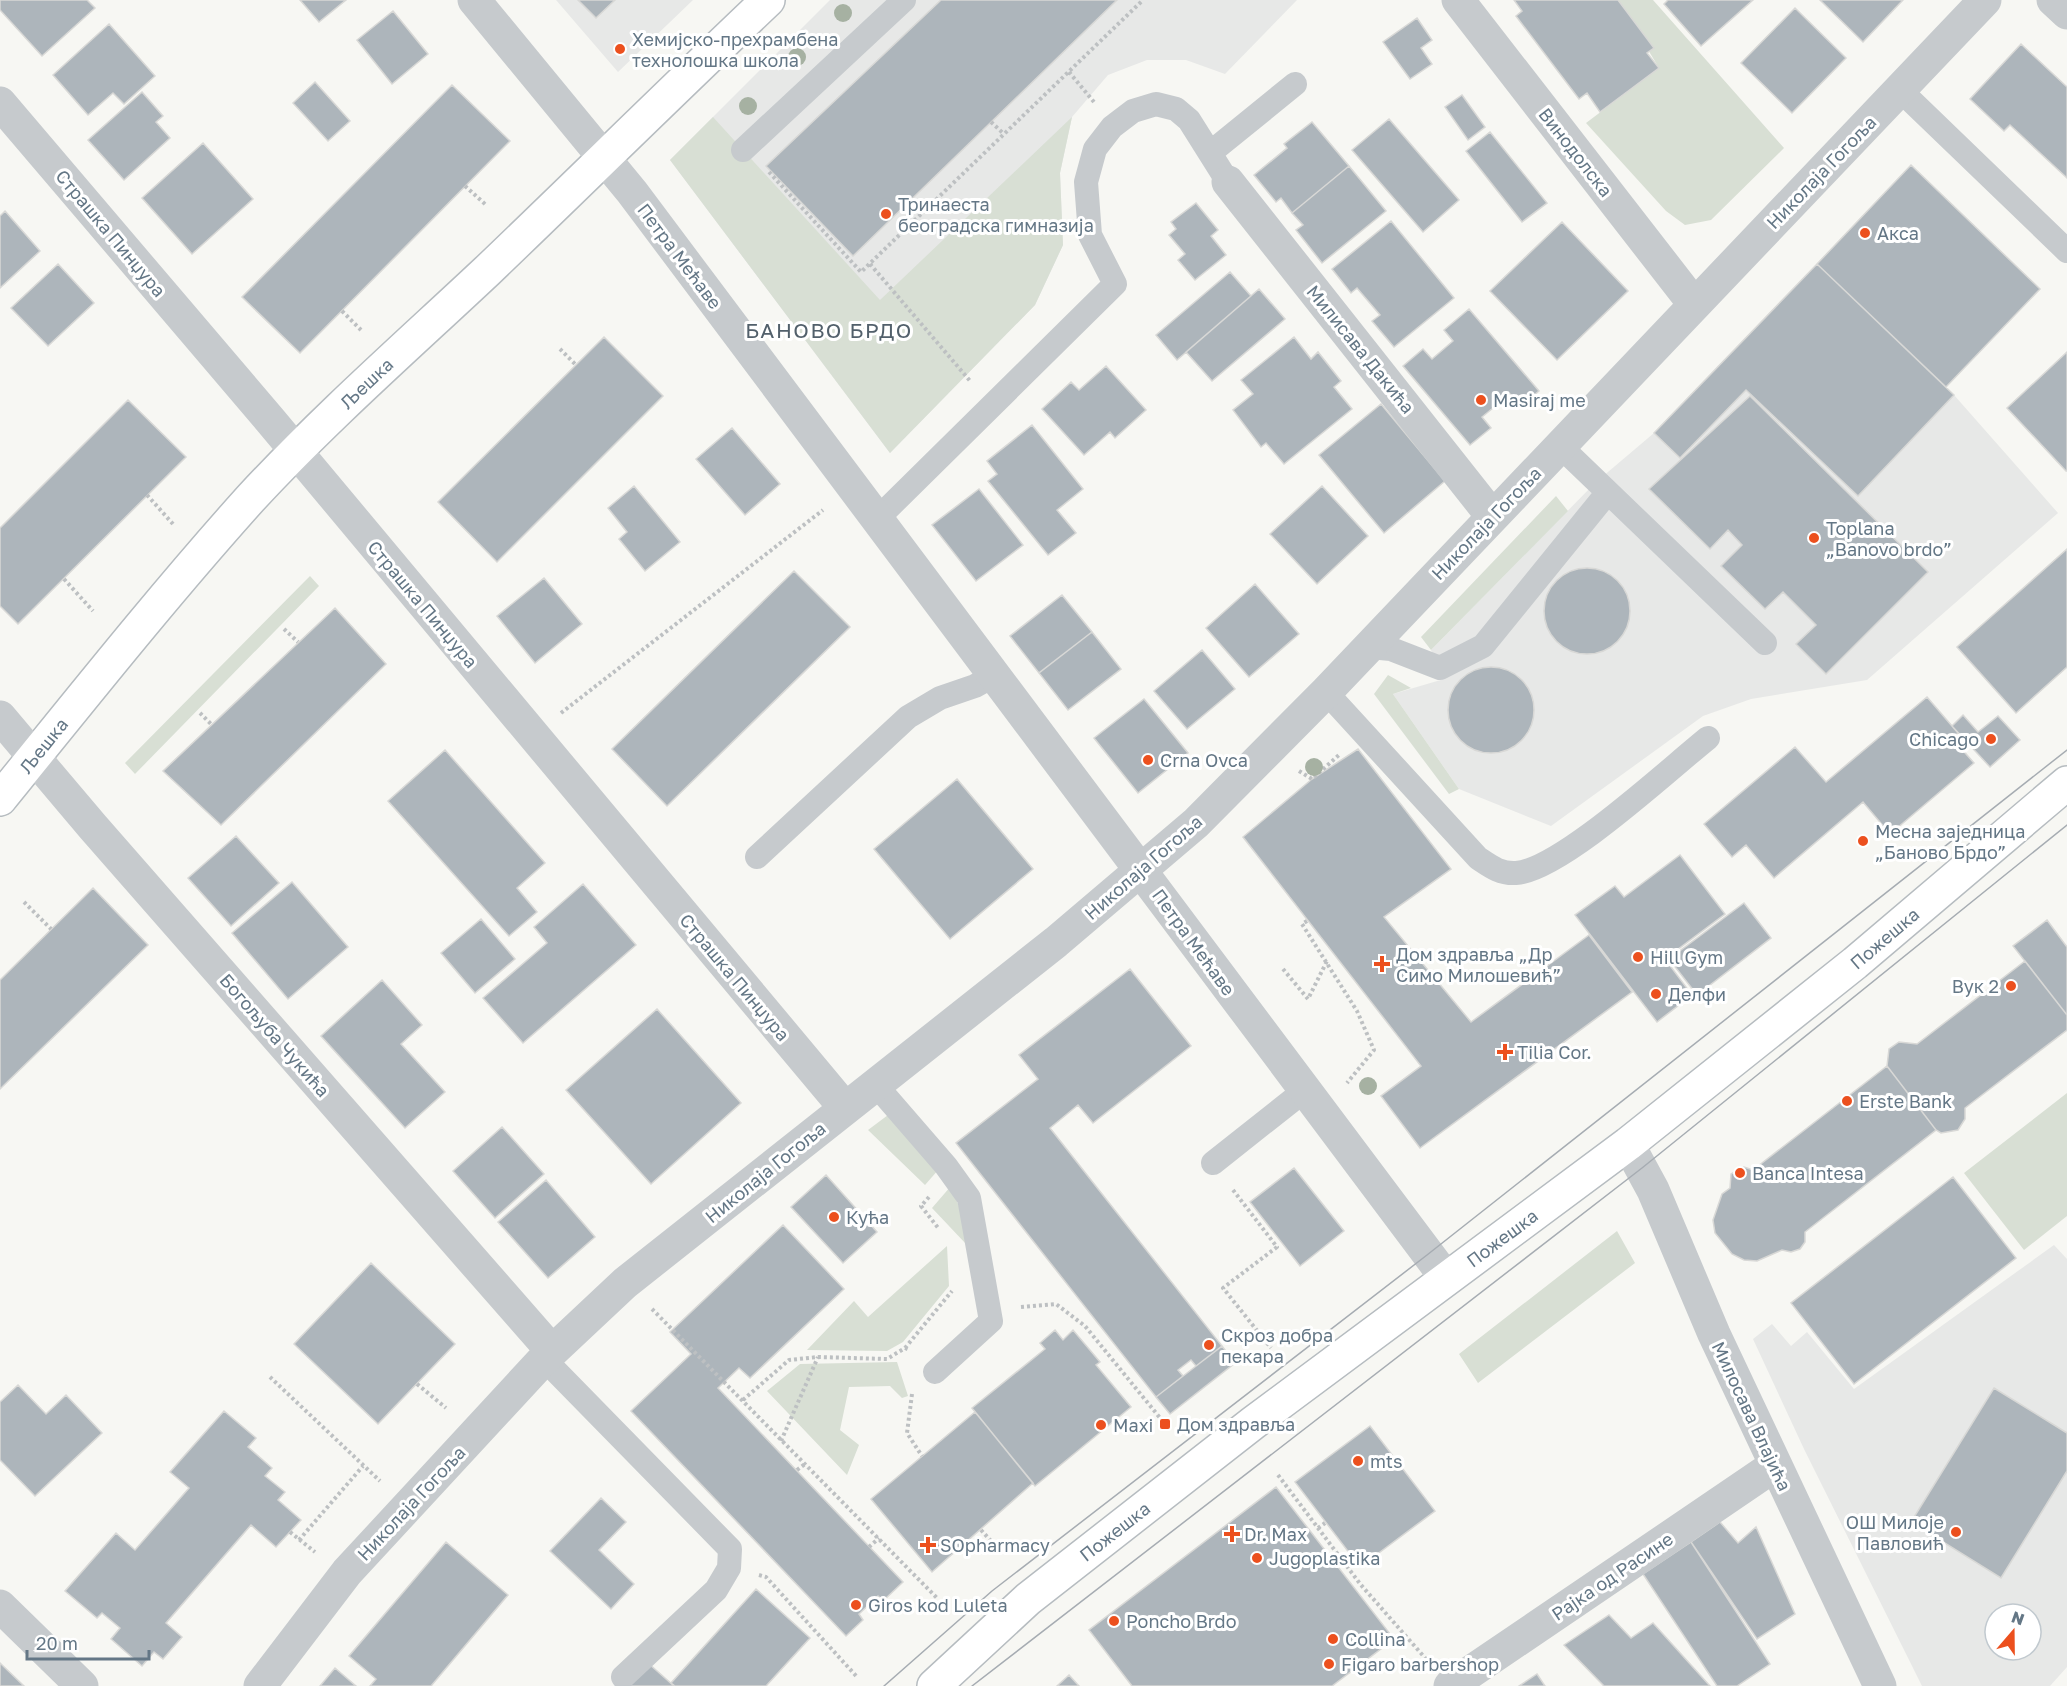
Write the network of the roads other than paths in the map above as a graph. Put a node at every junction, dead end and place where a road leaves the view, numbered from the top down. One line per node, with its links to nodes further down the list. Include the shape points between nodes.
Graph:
1 (474, 0): 13 (street, Петра Мећаве)
2 (768, 0): 13 (main road, Љешка)
3 (904, 0): 11 (lane)
4 (1458, 0): 16 (street, Винодолска)
5 (1985, 0): 9 (street, Николаја Гогоља)
6 (2053, 0): 7 (street)
7 (2067, 13)
8 (1295, 84): 12 (lane)
9 (1900, 90): 15 (lane); 16 (street, Николаја Гогоља)
10 (0, 103): 18 (street, Страшка Пинџура)
11 (745, 149)
12 (1210, 153): 14 (lane); 21 (lane, via 1176,109 1156,104 1133,111 1112,127 1095,149 1086,182 1090,235 1116,285)
13 (604, 158): 18 (main road, Љешка); 21 (street, Петра Мећаве)
14 (1228, 182): 20 (street, Милисава Дакића)
15 (2067, 251)
16 (1694, 304): 17 (street, Николаја Гогоља)
17 (1560, 446): 19 (lane); 20 (street, Николаја Гогоља)
18 (296, 452): 28 (main road, Љешка, via 146,619); 35 (street, Страшка Пинџура)
19 (1608, 492): 22 (lane); 23 (lane, via 1483,646 1440,668)
20 (1492, 516): 23 (street, Николаја Гогоља)
21 (878, 518): 24 (street, Петра Мећаве)
22 (1766, 643)
23 (1369, 646): 25 (street, Николаја Гогоља)
24 (993, 676): 31 (lane, via 975,687 940,698 908,717); 32 (street, Петра Мећаве)
25 (1326, 692): 27 (lane, via 1478,858 1497,871 1517,873 1586,838); 32 (street, Николаја Гогоља, via 1196,823)
26 (0, 717): 28 (street, Богољуба Чукића)
27 (1708, 738)
28 (34, 757): 30 (main road, Љешка); 39 (street, Богољуба Чукића)
29 (2067, 783): 36 (main road, Пожешка, via 1855,963)
30 (0, 799)
31 (757, 857)
32 (1142, 871): 33 (street, Николаја Гогоља); 34 (street, Петра Мећаве)
33 (876, 1084): 35 (street, Николаја Гогоља); 40 (lane, via 969,1198 991,1321)
34 (1304, 1091): 37 (lane); 38 (street, Петра Мећаве)
35 (845, 1108): 39 (street, Николаја Гогоља, via 625,1283)
36 (1628, 1144): 38 (main road, Пожешка); 41 (street, Милосава Влајића, via 1653,1190)
37 (1213, 1163)
38 (1446, 1278): 46 (main road, Пожешка, via 1028,1599)
39 (548, 1355): 43 (lane, via 730,1549 729,1568 716,1590); 45 (street, Николаја Гогоља, via 347,1572)
40 (941, 1366)
41 (1774, 1466): 47 (street, Рајка од Расине); 48 (street, Милосава Влајића)
42 (0, 1606): 44 (street)
43 (623, 1677)
44 (82, 1686)
45 (260, 1686)
46 (934, 1686)
47 (1450, 1686)
48 (1880, 1686)

